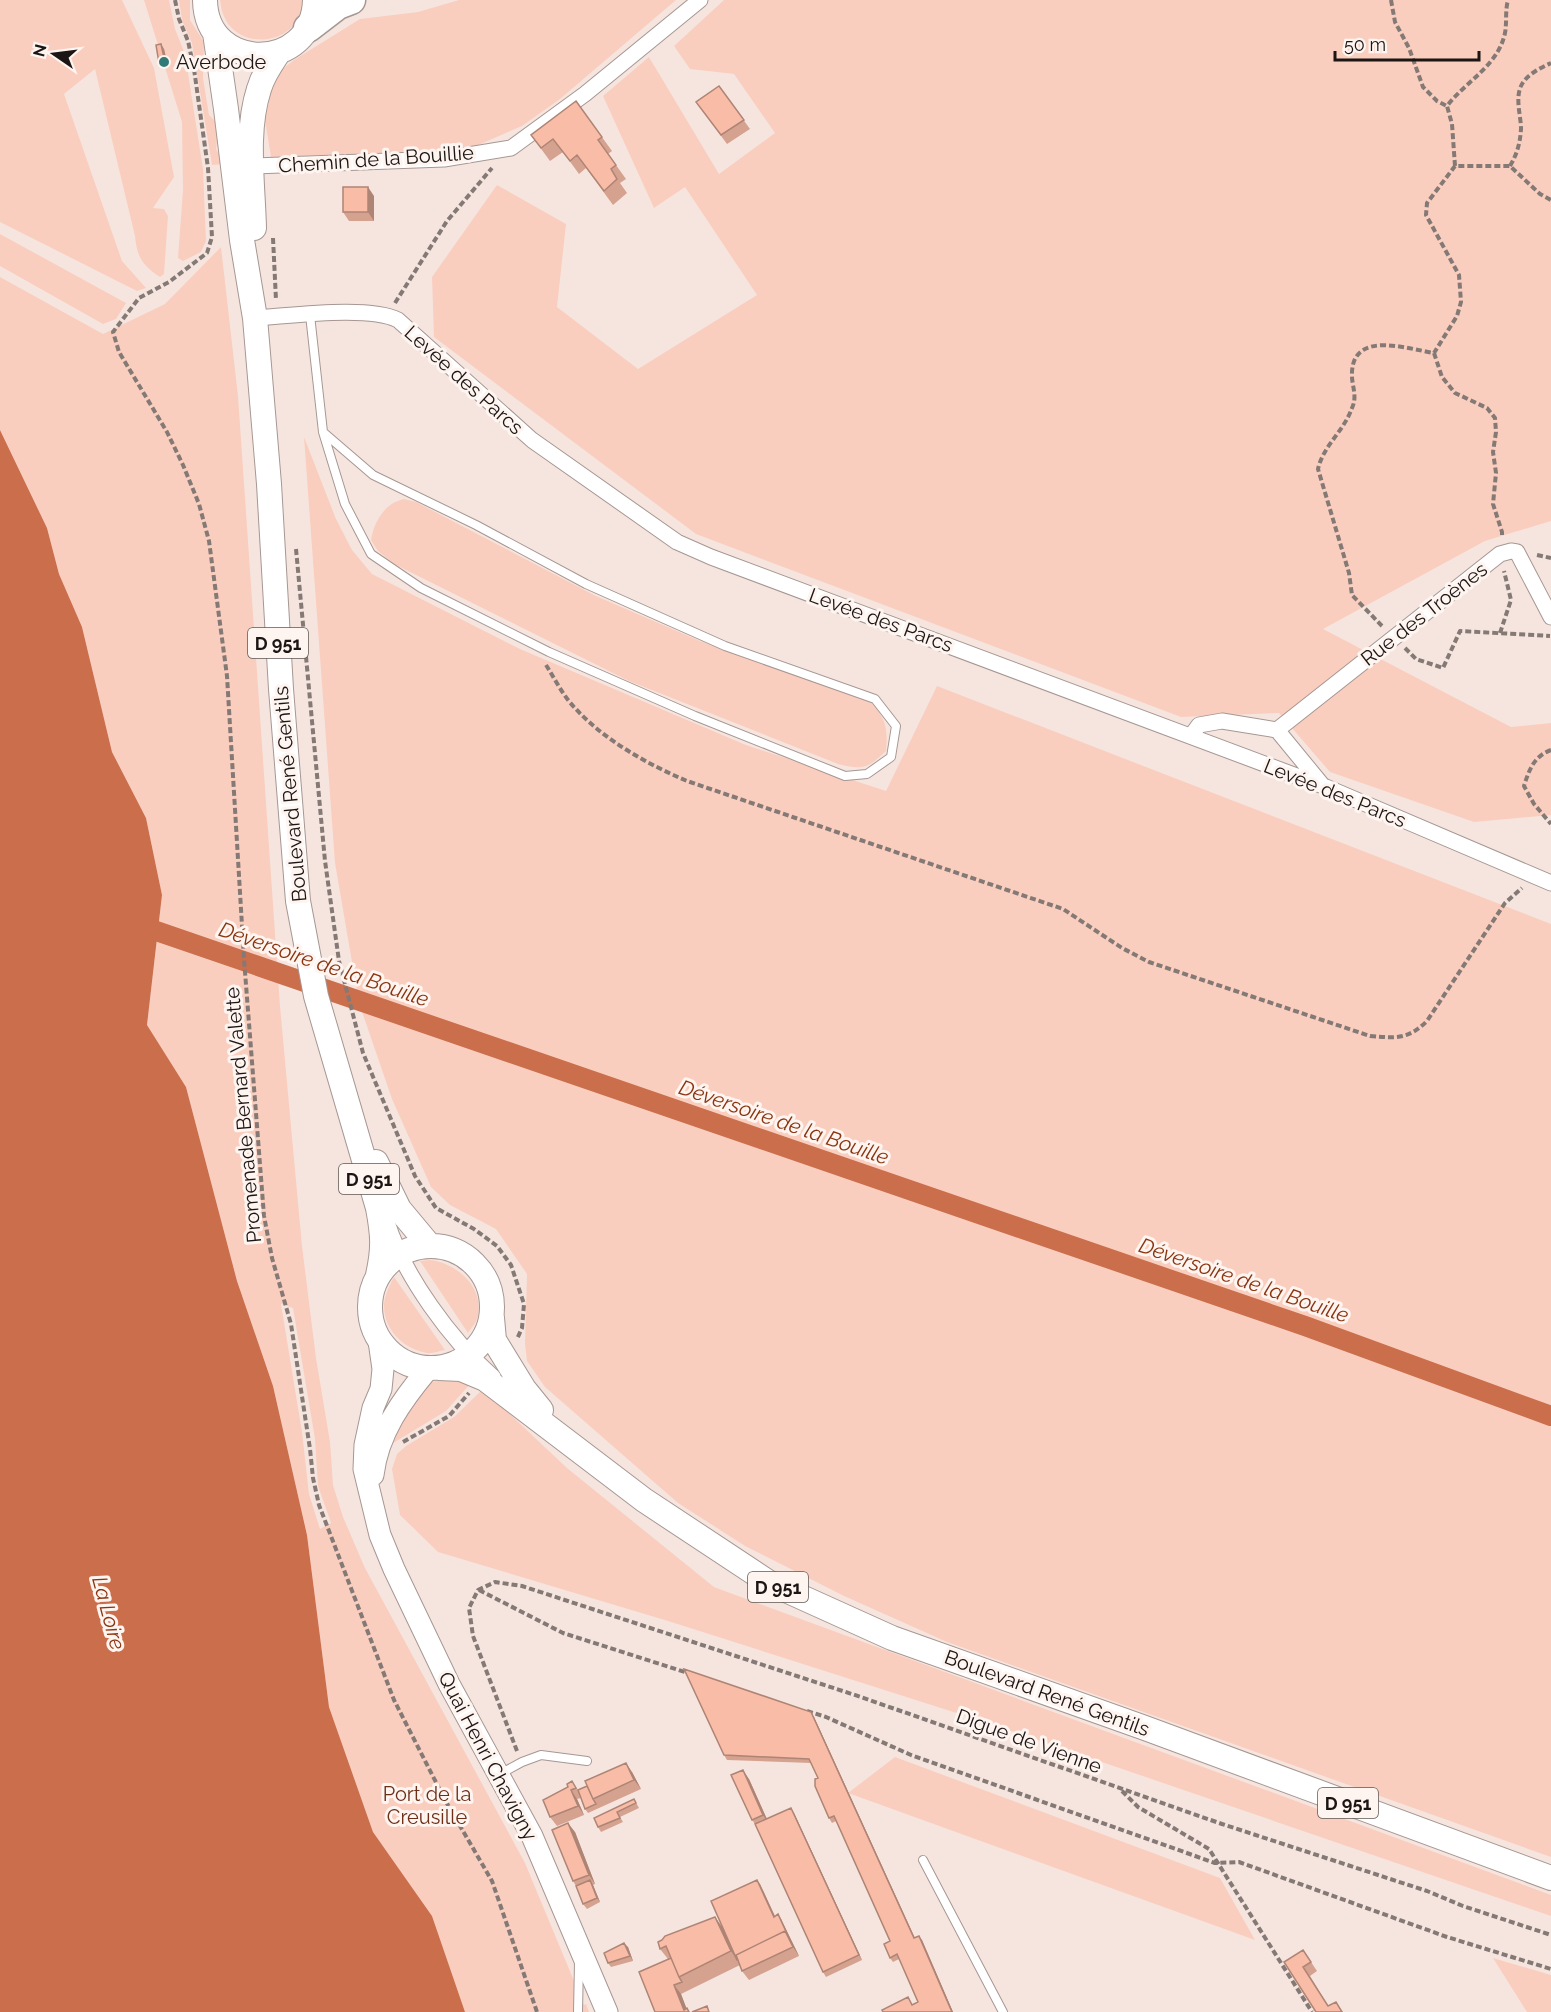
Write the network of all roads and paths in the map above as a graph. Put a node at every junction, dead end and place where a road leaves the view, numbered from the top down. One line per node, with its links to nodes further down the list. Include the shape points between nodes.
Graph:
1 (175, 0): 63 (path, Promenade Bernard Valette, via 194,69 208,168 212,237 207,253 169,282 139,298 113,332 119,352 183,465 209,541 227,676 264,1216 291,1324 315,1490 394,1701 492,1881)
2 (205, 0): 9 (main road, D 951)
3 (315, 0): 8 (main road)
4 (351, 0): 8 (highway, via 338,5)
5 (700, 0): 13 (street, Chemin de la Bouillie, via 585,94)
6 (1391, 0): 12 (path, via 1395,22 1423,87)
7 (1508, 0): 12 (path, via 1504,34 1494,58)
8 (309, 28): 10 (main road, D 951, via 296,43)
9 (215, 33): 10 (main road, D 951, via 244,54); 21 (main road, Boulevard René Gentils / D 951, via 242,240)
10 (279, 52): 14 (main road, Boulevard René Gentils / D 951, via 259,89)
11 (1551, 63): 16 (path, via 1532,73 1521,86 1518,151)
12 (1447, 106): 15 (path)
13 (511, 148): 14 (street, Chemin de la Bouillie, via 444,159); 20 (path, via 447,221)
14 (252, 166): 21 (main road, Boulevard René Gentils / D 951)
15 (1455, 166): 16 (path); 22 (path, via 1427,203 1426,215 1459,275 1461,302)
16 (1510, 166): 17 (path)
17 (1551, 200)
18 (272, 236): 21 (path)
19 (310, 315): 20 (street, Levée des Parcs); 21 (street, Levée des Parcs); 23 (lane)
20 (388, 315): 32 (street, Levée des Parcs, via 532,440 677,542)
21 (266, 317): 37 (main road, Boulevard René Gentils / D 951, via 269,484 298,901 316,996)
22 (1434, 353): 25 (path, via 1442,377 1455,393 1487,408 1495,418 1493,504 1502,532); 29 (path, via 1376,344 1362,350 1354,359 1356,394 1352,409 1320,458 1318,469 1352,595)
23 (323, 432): 30 (lane, via 345,504 371,554 421,588); 30 (lane, via 373,475 586,584 725,646 875,699 896,726 891,757 867,774 845,776 695,716)
24 (296, 548): 43 (path, via 325,861 339,961 363,1053 415,1176 435,1208 497,1246 511,1265 524,1304 522,1328)
25 (1500, 554): 26 (street, Rue des Troènes, via 1517,552); 27 (path, via 1510,600); 29 (street, Rue des Troènes)
26 (1551, 617)
27 (1500, 633): 28 (path); 29 (path, via 1460,631 1443,668 1416,659)
28 (1551, 636)
29 (1394, 637): 31 (street, Rue des Troènes)
30 (530, 642): 36 (path, via 573,707 601,732 663,771 1063,909 1149,962 1370,1036 1400,1037 1411,1034 1427,1021 1505,903 1515,892)
31 (1277, 730): 32 (street, via 1222,721 1199,725); 34 (street)
32 (1191, 736): 34 (street, Levée des Parcs)
33 (1551, 750): 35 (path, via 1530,767 1524,786)
34 (1323, 786): 36 (street, Levée des Parcs)
35 (1551, 824)
36 (1544, 880)
37 (344, 1085): 38 (main road, Boulevard René Gentils / D 951, via 399,1209); 39 (street); 40 (main road, Boulevard René Gentils / D 951, via 378,1208 383,1251)
38 (429, 1245): 39 (main road); 41 (main road, Boulevard René Gentils, via 459,1252 477,1267 489,1287)
39 (400, 1255): 40 (main road, via 390,1260); 44 (street, via 448,1329)
40 (378, 1275): 42 (main road, Boulevard René Gentils, via 369,1308)
41 (492, 1318): 44 (main road, via 482,1342); 47 (main road, Boulevard René Gentils / D 951, via 494,1340 524,1389)
42 (380, 1341): 45 (main road, Boulevard René Gentils, via 400,1360); 49 (main road, Quai Henri Chavigny, via 381,1389 365,1445 364,1469)
43 (515, 1344)
44 (470, 1354): 45 (main road, via 452,1365); 47 (street)
45 (434, 1368): 47 (main road, Boulevard René Gentils / D 951, via 461,1369 483,1378); 49 (main road, via 400,1403 388,1425 375,1458)
46 (476, 1385): 48 (path, via 449,1416)
47 (574, 1448): 59 (main road, Boulevard René Gentils / D 951, via 644,1500 768,1582 892,1638)
48 (396, 1450)
49 (370, 1499): 55 (main road, Quai Henri Chavigny, via 394,1569)
50 (478, 1590): 51 (path, via 562,1633); 54 (path, via 469,1608 473,1636); 56 (path, Digue de Vienne, via 495,1582 522,1586 849,1693)
51 (694, 1675)
52 (804, 1710): 58 (path, via 911,1755)
53 (587, 1761): 54 (lane, via 541,1755)
54 (522, 1762): 55 (lane)
55 (498, 1775): 61 (main road, Quai Henri Chavigny, via 532,1836)
56 (1119, 1788): 58 (path, via 1138,1807 1209,1849); 60 (path, Digue de Vienne)
57 (923, 1860): 66 (lane)
58 (1217, 1863): 62 (path, via 1239,1862 1447,1937); 67 (path)
59 (1551, 1878)
60 (1551, 1935)
61 (580, 1945): 64 (lane); 65 (main road, Quai Henri Chavigny)
62 (1551, 1969)
63 (537, 2012)
64 (578, 2012)
65 (607, 2012)
66 (1003, 2012)
67 (1312, 2012)

